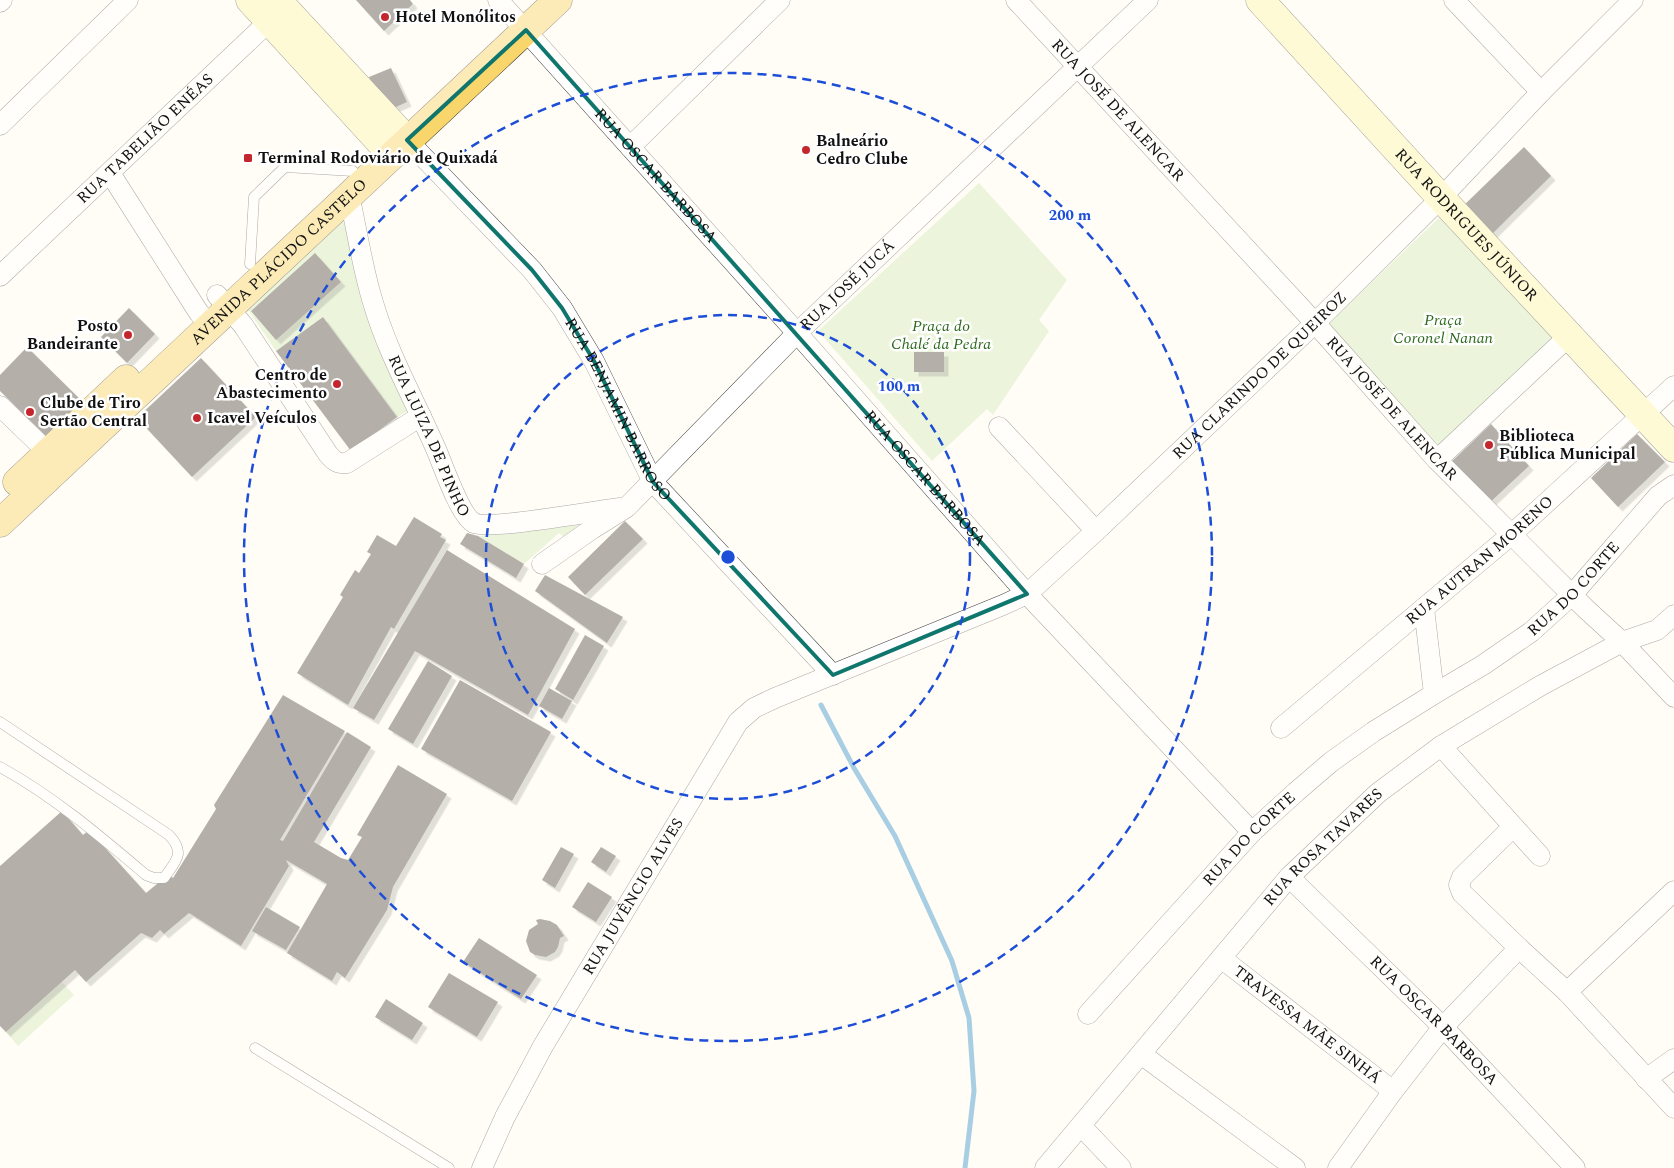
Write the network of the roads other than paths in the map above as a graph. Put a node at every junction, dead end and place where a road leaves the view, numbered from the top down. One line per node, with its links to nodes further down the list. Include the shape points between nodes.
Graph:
1 (128, 0): 15 (street)
2 (250, 0): 11 (main road)
3 (535, 0): 12 (main road, AVENIDA PLÁCIDO CASTELO)
4 (558, 0): 12 (main road, AVENIDA PLÁCIDO CASTELO)
5 (780, 0): 17 (street)
6 (1016, 0): 13 (street, RUA JOSÉ DE ALENCAR)
7 (1148, 0): 13 (street, RUA JOSÉ JUCÁ)
8 (1260, 0): 20 (main road, RUA RODRIGUES JÚNIOR)
9 (1454, 0): 14 (street)
10 (1633, 0): 14 (street, RUA CLARINDO DE QUEIROZ)
11 (280, 7): 16 (main road); 18 (street, RUA TABELIÃO ENÉAS)
12 (513, 16): 16 (main road, AVENIDA PLÁCIDO CASTELO); 17 (street, RUA OSCAR BARBOSA)
13 (1079, 67): 24 (street, RUA JOSÉ DE ALENCAR); 25 (street, RUA JOSÉ JUCÁ)
14 (1542, 92): 20 (street, RUA CLARINDO DE QUEIROZ)
15 (0, 125)
16 (395, 142): 19 (main road, AVENIDA PLÁCIDO CASTELO); 35 (street, RUA BENJAMIN BARROSO, via 532,270 562,308 594,360)
17 (630, 147): 25 (street, RUA OSCAR BARBOSA)
18 (110, 173): 22 (street, RUA TABELIÃO ENÉAS); 23 (street)
19 (351, 183): 21 (main road, AVENIDA PLÁCIDO CASTELO); 21 (lane, via 285,167 254,197); 23 (main road, AVENIDA PLÁCIDO CASTELO); 30 (street, RUA LUIZA DE PINHO, via 371,298 402,379)
20 (1441, 198): 24 (street, RUA CLARINDO DE QUEIROZ); 26 (main road, RUA RODRIGUES JÚNIOR)
21 (250, 264): 23 (main road, AVENIDA PLÁCIDO CASTELO)
22 (0, 276)
23 (214, 310): 30 (street, via 243,326 334,461 347,463); 33 (main road, AVENIDA PLÁCIDO CASTELO)
24 (1316, 323): 34 (street, RUA JOSÉ DE ALENCAR); 39 (street, RUA CLARINDO DE QUEIROZ)
25 (797, 334): 35 (street, RUA JOSÉ JUCÁ); 42 (street, RUA OSCAR BARBOSA)
26 (1569, 336): 29 (main road, RUA RODRIGUES JÚNIOR); 34 (street)
27 (1674, 387): 29 (street, RUA AUTRAN MORENO)
28 (0, 406): 33 (street)
29 (1643, 415): 32 (main road, RUA RODRIGUES JÚNIOR); 40 (street, RUA AUTRAN MORENO)
30 (421, 416): 37 (street, RUA LUIZA DE PINHO, via 460,506 473,522 482,525 519,522)
31 (999, 427): 39 (street)
32 (1674, 448)
33 (55, 459): 38 (main road, AVENIDA PLÁCIDO CASTELO)
34 (1437, 460): 40 (street, RUA JOSÉ DE ALENCAR)
35 (653, 482): 37 (street, RUA JOSÉ JUCÁ); 47 (street, RUA BENJAMIN BARROSO)
36 (1674, 484): 43 (street, RUA DO CORTE, via 1658,496)
37 (627, 507): 41 (street, RUA JOSÉ JUCÁ)
38 (2, 511)
39 (1096, 532): 42 (street, RUA CLARINDO DE QUEIROZ)
40 (1511, 535): 43 (street, RUA JOSÉ DE ALENCAR); 44 (street, RUA AUTRAN MORENO)
41 (542, 564)
42 (1027, 594): 47 (street, RUA CLARINDO DE QUEIROZ); 55 (street, RUA OSCAR BARBOSA)
43 (1572, 595): 46 (street, RUA JOSÉ DE ALENCAR); 48 (street, RUA DO CORTE, via 1531,632)
44 (1424, 608): 48 (street); 51 (street, RUA AUTRAN MORENO)
45 (1674, 615): 46 (street, RUA ROSA TAVARES, via 1657,630)
46 (1622, 642): 49 (street, RUA JOSÉ DE ALENCAR); 52 (street, RUA ROSA TAVARES, via 1540,686)
47 (833, 675): 72 (street, RUA JUVÊNCIO ALVES, via 754,708 738,722 543,1046)
48 (1434, 694): 55 (street, RUA DO CORTE, via 1331,762)
49 (1674, 697)
50 (0, 722): 53 (lane, via 168,835 180,852 176,861 164,878 146,875 87,826)
51 (1281, 728)
52 (1441, 746): 54 (street); 57 (street, RUA ROSA TAVARES, via 1378,793)
53 (0, 766)
54 (1512, 827): 56 (street); 59 (street, via 1465,874 1459,885 1462,893)
55 (1252, 832): 62 (street, RUA DO CORTE)
56 (1540, 856)
57 (1288, 877): 60 (street, RUA ROSA TAVARES); 63 (street, RUA OSCAR BARBOSA)
58 (1674, 891): 61 (street)
59 (1519, 948): 61 (street); 63 (street)
60 (1220, 958): 65 (street, RUA ROSA TAVARES); 68 (street, TRAVESSA MÃE SINHÁ)
61 (1567, 992): 67 (street)
62 (1088, 1014)
63 (1443, 1027): 68 (street); 77 (street, RUA OSCAR BARBOSA)
64 (255, 1048): 71 (lane)
65 (1142, 1054): 70 (street, RUA ROSA TAVARES); 75 (street)
66 (1674, 1059): 67 (street)
67 (1646, 1079): 69 (street)
68 (1393, 1092): 76 (street)
69 (1674, 1108)
70 (1082, 1126): 73 (street, RUA ROSA TAVARES); 74 (street)
71 (449, 1168)
72 (482, 1168)
73 (1045, 1168)
74 (1121, 1168)
75 (1294, 1168)
76 (1338, 1168)
77 (1575, 1168)

